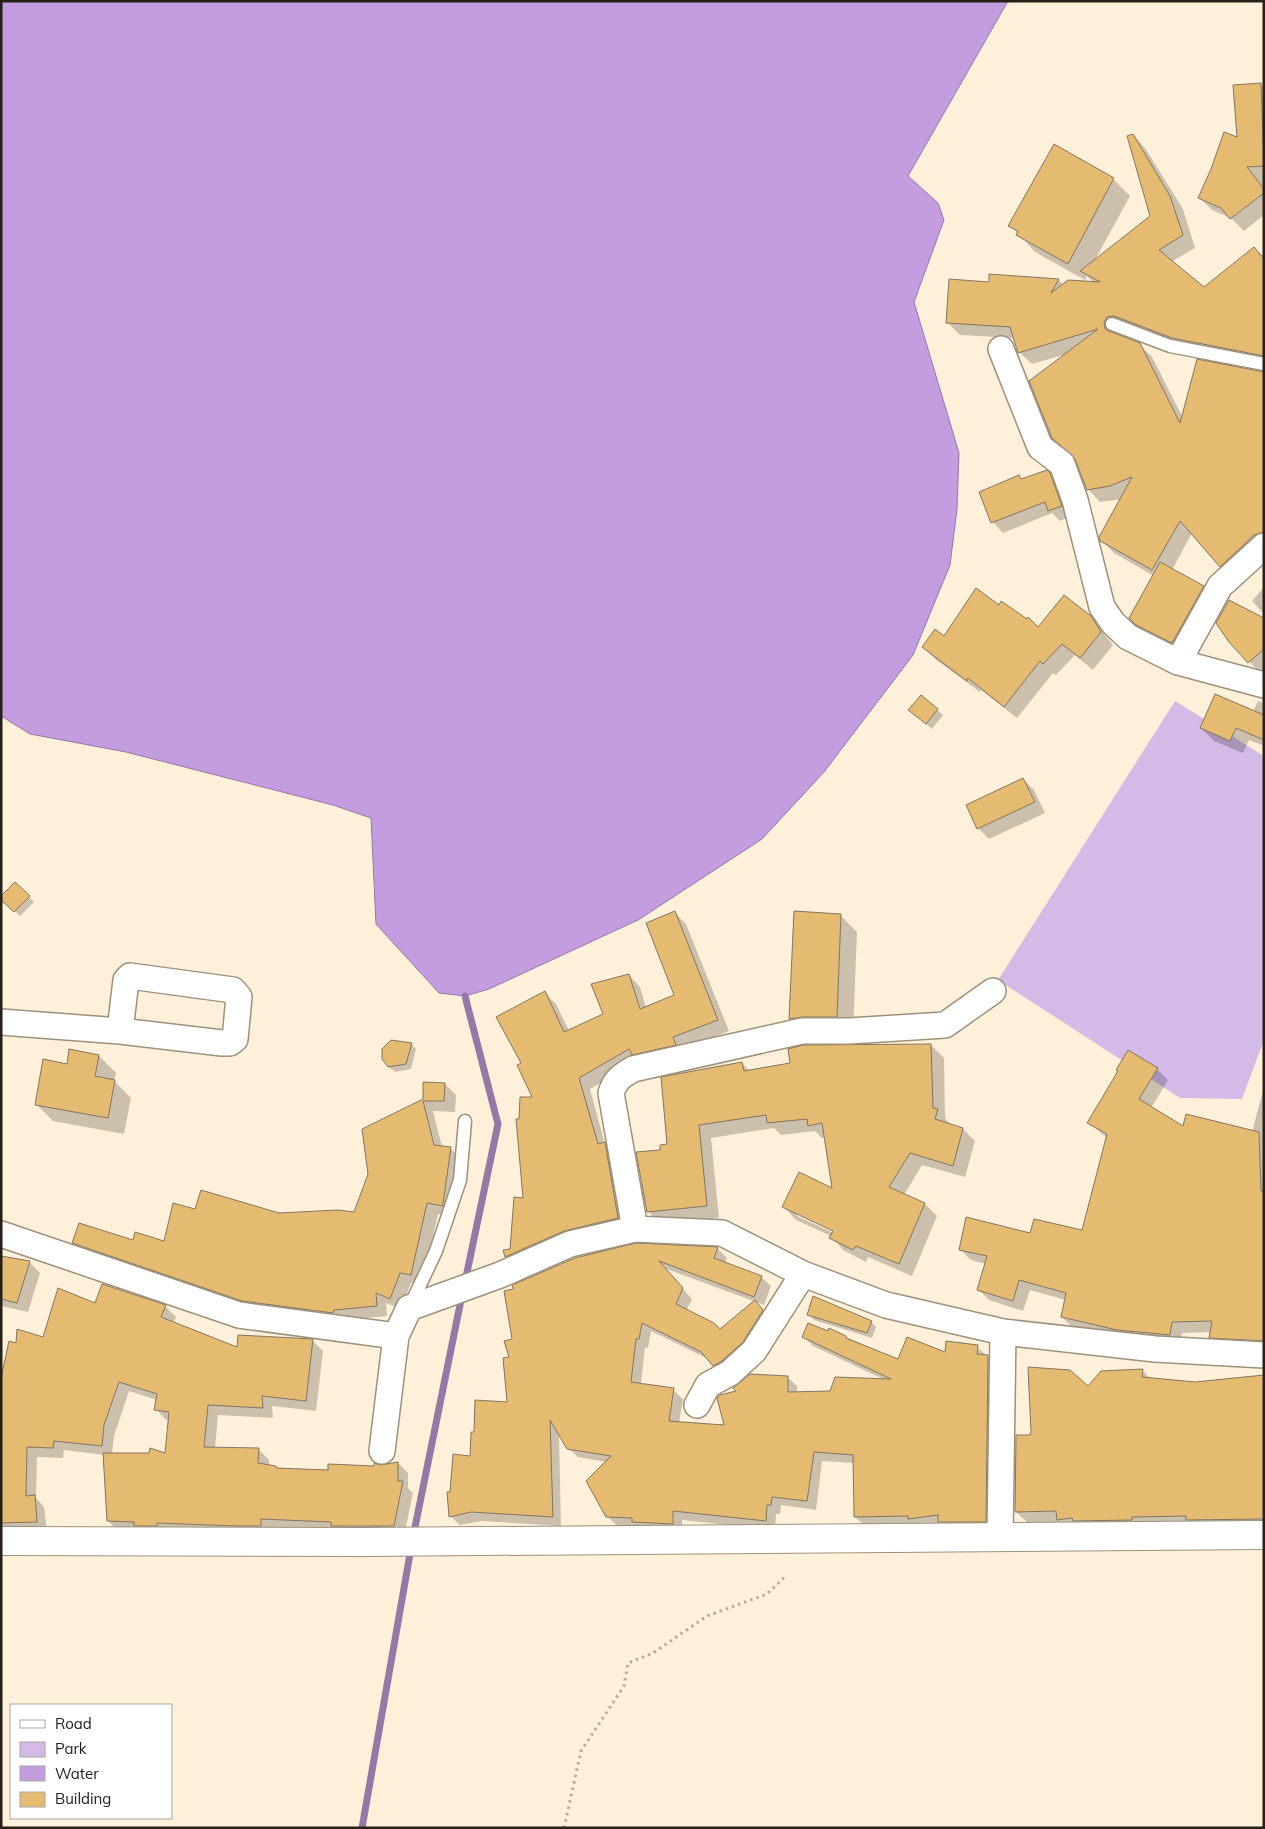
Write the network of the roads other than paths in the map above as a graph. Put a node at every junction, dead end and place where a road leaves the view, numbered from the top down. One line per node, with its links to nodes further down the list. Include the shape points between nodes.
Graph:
1 (1112, 324): 3 (lane, via 1170,346)
2 (1001, 349): 5 (street, via 1040,447 1062,464 1075,500 1102,606 1113,624 1128,637)
3 (1264, 364)
4 (1264, 546): 5 (street, via 1220,586)
5 (1178, 662): 6 (street)
6 (1264, 685)
7 (993, 991): 11 (street, via 945,1025 849,1032 802,1031 633,1069 622,1075 614,1082 610,1094)
8 (1, 1022): 9 (street)
9 (120, 1031): 9 (street, via 126,980 130,976 232,990 239,997 234,1039 230,1043)
10 (465, 1121): 14 (lane, via 460,1180)
11 (635, 1229): 13 (street, via 722,1233); 14 (street, via 570,1244 500,1275)
12 (1, 1234): 16 (street, via 239,1315)
13 (802, 1274): 15 (street, via 886,1305); 18 (street, via 754,1351 730,1373 708,1385)
14 (419, 1304): 16 (street)
15 (1003, 1332): 17 (street, via 1155,1349); 21 (street)
16 (396, 1336): 19 (street)
17 (1264, 1355)
18 (697, 1405)
19 (382, 1451)
20 (1264, 1535): 21 (street)
21 (1000, 1536): 22 (street)
22 (1, 1542)

